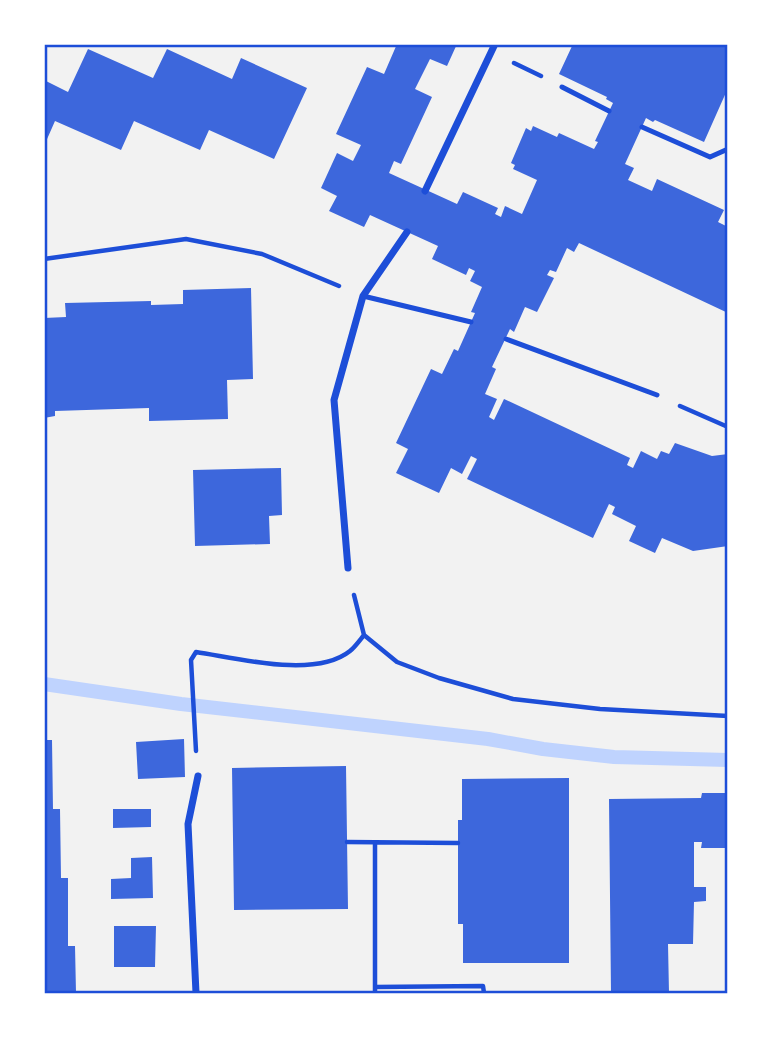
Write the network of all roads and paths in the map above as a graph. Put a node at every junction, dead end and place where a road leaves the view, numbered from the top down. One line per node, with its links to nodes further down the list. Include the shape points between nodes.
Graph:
1 (493, 48): 2 (path); 6 (street)
2 (562, 87): 3 (lane)
3 (609, 111)
4 (642, 127): 5 (lane, via 710,156)
5 (728, 149)
6 (425, 191)
7 (407, 232): 9 (street)
8 (44, 259): 9 (path, via 186,239 262,254)
9 (363, 296): 10 (lane); 15 (street, via 334,400)
10 (471, 322)
11 (506, 339): 12 (lane)
12 (657, 396)
13 (671, 402): 14 (path)
14 (728, 428)
15 (348, 568): 16 (path)
16 (364, 635): 17 (path, via 397,662 513,699); 18 (path, via 349,652 322,663 284,666 196,652 191,660)
17 (728, 716)
18 (195, 733)
19 (198, 776): 24 (street, via 188,824)
20 (347, 842): 21 (path)
21 (375, 843): 22 (path); 23 (path)
22 (458, 844)
23 (375, 987): 25 (path); 26 (path, via 483,986)
24 (196, 993)
25 (375, 993)
26 (484, 993)

